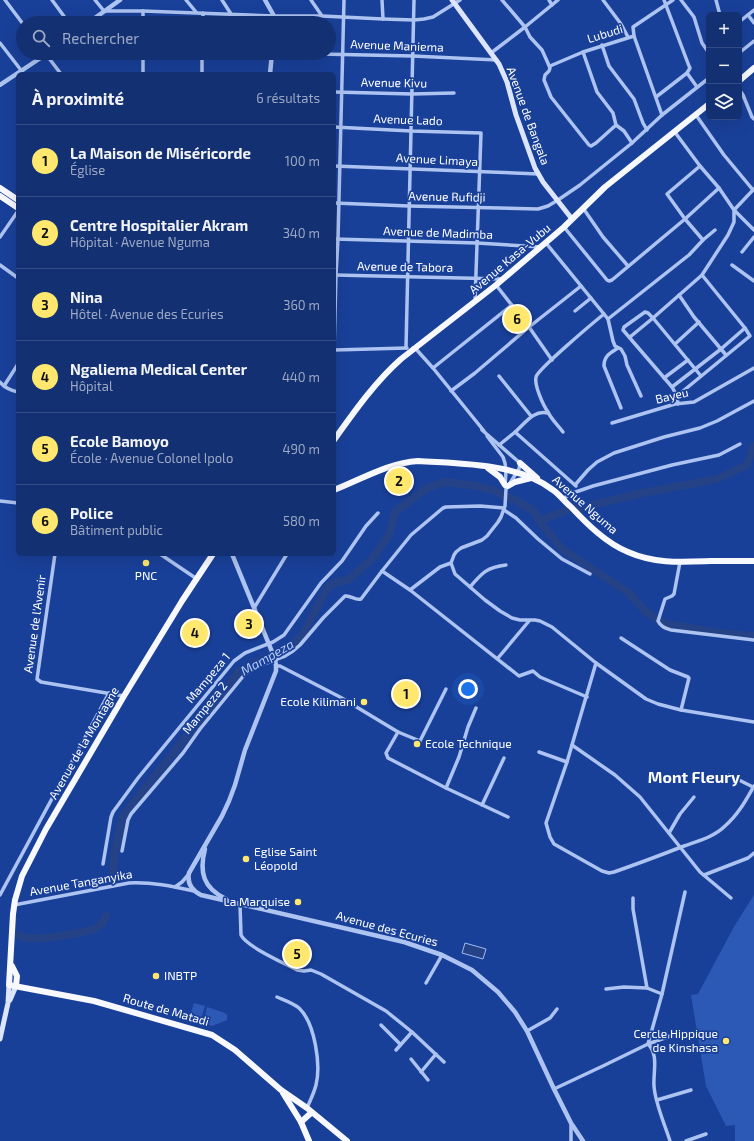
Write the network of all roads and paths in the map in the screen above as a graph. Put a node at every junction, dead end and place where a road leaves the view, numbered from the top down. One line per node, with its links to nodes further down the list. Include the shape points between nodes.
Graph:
1 (5, 0): 32 (street)
2 (52, 0): 33 (street)
3 (95, 0): 26 (street)
4 (120, 0): 26 (street)
5 (186, 0): 27 (street)
6 (222, 0): 30 (street)
7 (265, 0): 37 (street)
8 (310, 0): 38 (street)
9 (344, 0): 40 (street)
10 (382, 0): 41 (street)
11 (414, 0): 42 (street)
12 (460, 0): 21 (street)
13 (502, 0): 45 (street)
14 (549, 0): 22 (street)
15 (558, 0): 22 (street)
16 (603, 0): 47 (street)
17 (664, 0): 23 (street)
18 (673, 0): 23 (street)
19 (681, 0): 51 (street, via 694,17)
20 (716, 0): 29 (street)
21 (453, 2): 42 (street, via 433,17); 54 (main road, Avenue de Bangala)
22 (552, 5): 45 (street)
23 (666, 5): 46 (street, via 633,28); 71 (street, via 690,68)
24 (143, 10): 26 (street); 27 (street); 35 (street)
25 (754, 10): 31 (street)
26 (104, 11): 34 (street)
27 (196, 12): 28 (street)
28 (203, 12): 30 (street); 36 (street)
29 (719, 12)
30 (231, 14): 37 (street)
31 (748, 15): 43 (street); 44 (street)
32 (17, 16)
33 (64, 16)
34 (97, 16)
35 (143, 16)
36 (203, 16)
37 (274, 16): 38 (street)
38 (322, 16)
39 (336, 17): 40 (street)
40 (344, 17): 41 (street); 56 (street)
41 (383, 19): 42 (street)
42 (414, 20): 57 (street)
43 (742, 20)
44 (754, 23)
45 (524, 27): 54 (street); 64 (street, via 542,50)
46 (634, 36): 47 (street, Lubudi); 82 (street, Lubudi)
47 (628, 37): 50 (street, Lubudi)
48 (754, 41): 52 (street)
49 (0, 43): 66 (street)
50 (602, 46): 53 (street, Lubudi); 90 (street, via 606,61 634,99)
51 (706, 49)
52 (742, 51)
53 (583, 52): 64 (street, Lubudi); 87 (street, via 597,92 613,113)
54 (491, 53): 63 (main road, Avenue de Bangala)
55 (336, 54): 56 (street, Avenue Maniema)
56 (343, 54): 57 (street, Avenue Maniema); 78 (street)
57 (413, 56): 63 (street, Avenue Maniema); 80 (street)
58 (38, 60): 66 (street)
59 (52, 60): 67 (street)
60 (143, 60): 68 (street)
61 (202, 60): 69 (street)
62 (271, 60): 70 (street)
63 (497, 60): 99 (main road, Avenue de Bangala, via 507,82 533,164)
64 (550, 66): 87 (street, via 544,80 548,92 589,145 596,143)
65 (754, 68): 73 (main road)
66 (23, 72)
67 (60, 72)
68 (143, 72)
69 (202, 72)
70 (270, 72)
71 (687, 73): 76 (street); 82 (street)
72 (16, 76): 75 (street)
73 (742, 78)
74 (706, 80): 76 (street, Avenue Rufidji)
75 (0, 85)
76 (697, 87): 85 (street, Avenue Rufidji)
77 (336, 92): 78 (street, Avenue Kivu)
78 (341, 92): 80 (street, Avenue Kivu); 89 (street)
79 (454, 93): 80 (street, Avenue Kivu)
80 (412, 94): 91 (street)
81 (742, 94): 86 (street)
82 (656, 97): 85 (street, Lubudi)
83 (706, 106): 84 (main road, Avenue Kasa-Vubu)
84 (695, 114): 92 (main road, Avenue Kasa-Vubu); 102 (street)
85 (662, 115): 90 (street, Avenue Rufidji)
86 (754, 119)
87 (616, 125): 93 (street)
88 (336, 127): 89 (street, Avenue Lado)
89 (340, 127): 91 (street, Avenue Lado); 95 (street)
90 (647, 130): 93 (street, Avenue Rufidji)
91 (411, 131): 97 (street); 98 (street, Avenue Lado, via 481,133)
92 (674, 131): 96 (street); 110 (main road, Avenue Kasa-Vubu)
93 (632, 143): 105 (street, Avenue Rufidji)
94 (336, 166): 95 (street, Avenue Limaya)
95 (340, 166): 97 (street, Avenue Limaya); 106 (street)
96 (700, 166): 101 (street); 114 (street, via 667,194)
97 (410, 168): 98 (street, Avenue Limaya); 107 (street)
98 (480, 172): 99 (street, Avenue Limaya); 108 (street)
99 (539, 174): 105 (main road, Avenue de Bangala)
100 (0, 188): 104 (main road)
101 (719, 188): 111 (street); 114 (street)
102 (753, 191): 111 (street)
103 (0, 196): 109 (main road)
104 (16, 199)
105 (558, 200): 108 (street, Avenue Rufidji, via 538,209); 113 (main road, Avenue de Bangala)
106 (339, 203): 107 (street, Avenue Rufidji); 120 (street)
107 (409, 206): 108 (street, Avenue Rufidji); 122 (street)
108 (478, 207): 124 (street)
109 (16, 208)
110 (583, 208): 113 (main road, Avenue Kasa-Vubu); 129 (street)
111 (734, 210): 117 (street); 131 (street, via 735,218 730,230)
112 (16, 213): 119 (street)
113 (572, 219): 115 (main road, Avenue Kasa-Vubu)
114 (685, 219): 121 (street); 129 (street)
115 (564, 228): 123 (main road, Avenue Kasa-Vubu); 129 (street, via 607,280 612,280)
116 (715, 230): 121 (street)
117 (754, 230)
118 (754, 237): 126 (street)
119 (0, 238)
120 (336, 239): 122 (street, Avenue de Madimba)
121 (703, 240): 146 (street, via 689,255)
122 (408, 242): 124 (street, Avenue de Madimba); 133 (street)
123 (546, 242): 125 (main road, Avenue Kasa-Vubu); 138 (street)
124 (477, 243): 125 (street, Avenue de Madimba); 134 (street)
125 (541, 247): 135 (main road, Avenue Kasa-Vubu)
126 (742, 252)
127 (0, 265): 132 (street)
128 (732, 265): 136 (street)
129 (628, 266)
130 (336, 275): 133 (street, Avenue de Tabora)
131 (702, 275): 139 (street); 149 (street)
132 (16, 277)
133 (407, 277): 134 (street, Avenue de Tabora); 152 (street)
134 (475, 278): 135 (street, Avenue de Tabora); 141 (street)
135 (503, 279): 137 (main road, Avenue Kasa-Vubu)
136 (754, 281)
137 (496, 285): 141 (main road, Avenue Kasa-Vubu); 142 (street)
138 (581, 286): 140 (street); 148 (street)
139 (679, 295): 145 (street); 147 (street)
140 (591, 298): 143 (street); 144 (street)
141 (475, 303): 153 (main road, Avenue Kasa-Vubu)
142 (512, 305): 148 (street); 161 (street)
143 (575, 311)
144 (604, 314): 146 (street); 158 (street)
145 (653, 318): 150 (street); 150 (street, via 644,312 624,327 623,330); 151 (street)
146 (608, 319): 154 (street, via 613,341)
147 (699, 322): 151 (street); 155 (street)
148 (529, 327): 158 (street); 171 (street)
149 (745, 328): 155 (street); 157 (street, via 750,336)
150 (630, 337): 166 (street)
151 (675, 344): 159 (street)
152 (406, 348): 153 (street); 156 (street)
153 (415, 348): 161 (street); 183 (main road, Avenue Kasa-Vubu, via 383,376)
154 (618, 348): 172 (street, via 625,356); 176 (street, via 607,356 604,366)
155 (721, 349): 157 (street); 163 (street)
156 (336, 350)
157 (726, 355): 165 (street)
158 (552, 360): 177 (street, via 535,378)
159 (688, 360): 163 (street); 166 (street)
160 (16, 367): 168 (street)
161 (433, 368): 171 (street)
162 (754, 368): 175 (street, Bayeu, via 694,402)
163 (695, 369): 165 (street); 169 (street)
164 (498, 376): 178 (street)
165 (701, 376): 173 (street)
166 (664, 378): 169 (street)
167 (0, 382): 168 (street)
168 (4, 386): 170 (street)
169 (672, 386): 173 (street)
170 (16, 391)
171 (452, 391): 180 (street)
172 (641, 396)
173 (677, 396): 175 (street)
174 (754, 400): 192 (street, via 718,421 700,428 614,453 597,462)
175 (678, 404): 179 (street, Bayeu)
176 (621, 408)
177 (548, 413): 178 (street, via 542,412); 182 (street)
178 (531, 416): 181 (street)
179 (612, 423)
180 (482, 430): 185 (street); 188 (street, via 503,457)
181 (515, 432): 185 (street); 192 (street)
182 (563, 432)
183 (336, 436)
184 (740, 444): 195 (street, via 719,455)
185 (499, 445): 186 (street)
186 (520, 463): 189 (street); 191 (main road)
187 (487, 467): 188 (main road, Avenue Nguma); 193 (main road, via 500,477); 194 (main road, Avenue Nguma, via 410,462 387,468)
188 (506, 470): 189 (main road, Avenue Nguma); 193 (street)
189 (517, 473): 190 (main road, Avenue Nguma); 193 (street)
190 (532, 478): 191 (main road, Avenue Nguma); 193 (main road)
191 (543, 483): 196 (main road, Avenue Nguma)
192 (575, 486): 195 (street)
193 (506, 487): 199 (street)
194 (336, 489)
195 (580, 490): 196 (street)
196 (563, 499): 207 (main road, Avenue Nguma, via 612,544 643,558)
197 (0, 501): 198 (street)
198 (16, 503)
199 (504, 507): 208 (street, via 498,522 487,536 479,542 461,548); 210 (street, Mampeza 2, via 443,508 415,532); 211 (street, via 562,559)
200 (378, 513): 219 (street, Mampeza 1, via 342,561 321,583 284,635)
201 (55, 556): 225 (street, Avenue de l'Avenir, via 37,679 41,682)
202 (163, 556): 212 (street)
203 (212, 556): 212 (main road, Avenue de la Montagne)
204 (232, 556): 215 (street, Avenue des Ecuries)
205 (286, 556): 215 (street)
206 (754, 561): 207 (main road, Avenue Nguma)
207 (680, 562): 218 (street, via 674,594 666,599 659,620 664,628)
208 (451, 563): 213 (street, via 456,574); 214 (street, via 440,566)
209 (506, 565): 213 (street, via 494,566 485,571)
210 (382, 571): 214 (street); 220 (street, Mampeza 2, via 361,599 357,600 347,595 344,597 293,651)
211 (590, 574)
212 (197, 579): 226 (main road, Avenue de la Montagne)
213 (470, 587): 216 (street, via 512,618)
214 (410, 590): 221 (street)
215 (254, 608): 219 (street, Avenue des Ecuries)
216 (528, 620): 221 (street); 222 (street, via 544,622)
217 (622, 638): 229 (street, via 670,670 689,678)
218 (754, 640)
219 (269, 645): 220 (street, Avenue des Ecuries); 247 (street, Mampeza 1, via 245,653 234,661 138,778 111,817)
220 (275, 658): 223 (street, Avenue des Ecuries); 245 (street, Mampeza 2, via 245,674 134,810 128,820)
221 (498, 658): 227 (street, via 519,676 533,671 545,679)
222 (596, 663): 227 (street); 229 (street, via 646,699)
223 (276, 666): 231 (street, via 340,697); 243 (street, Avenue des Ecuries, via 244,750 235,785)
224 (446, 688): 231 (street, via 420,741)
225 (109, 693): 226 (street, Avenue de l'Avenir); 253 (street)
226 (124, 696): 258 (main road, Avenue de la Montagne, via 46,829 22,876)
227 (587, 697): 232 (street)
228 (476, 708): 238 (street)
229 (680, 710): 230 (street)
230 (754, 722)
231 (398, 732): 238 (street, via 386,753 388,758)
232 (572, 745): 235 (street); 242 (street, via 615,775 640,797)
233 (539, 752): 235 (street)
234 (504, 758): 240 (street)
235 (567, 762): 244 (street, via 546,823 554,844 596,868 609,872)
236 (729, 775): 237 (street)
237 (754, 786): 244 (street, via 740,809 726,825 712,836)
238 (446, 788): 240 (street)
239 (694, 798): 242 (street)
240 (482, 805): 241 (street)
241 (508, 817)
242 (669, 832): 244 (street)
243 (207, 843): 248 (street, Avenue des Ecuries); 256 (street, Avenue des Ecuries, via 203,856 204,876 213,891)
244 (681, 848): 249 (street)
245 (122, 851)
246 (754, 853): 249 (street, via 748,858)
247 (104, 864)
248 (189, 873): 250 (street); 251 (street, via 189,883)
249 (704, 875): 255 (street)
250 (175, 887): 251 (street, Avenue Tanganyika); 258 (street, Avenue Tanganyika, via 157,883 129,883)
251 (194, 891): 256 (street, Avenue des Ecuries)
252 (685, 892): 267 (street)
253 (0, 895)
254 (633, 898): 265 (street)
255 (731, 898)
256 (233, 902): 257 (street, Avenue des Ecuries)
257 (240, 904): 259 (street, Avenue des Ecuries, via 404,942); 272 (street, via 241,935 250,945 297,970 311,970 321,974 386,1011)
258 (14, 905): 260 (main road, Avenue de la Montagne)
259 (442, 954): 262 (street); 271 (street, Avenue des Ecuries, via 472,970 498,992)
260 (12, 956): 261 (main road, Avenue de la Montagne); 263 (main road, Avenue de la Montagne)
261 (17, 976): 263 (main road, Avenue de la Montagne); 264 (main road)
262 (426, 983)
263 (13, 985): 264 (main road); 274 (main road)
264 (28, 988): 284 (main road, Route de Matadi, via 94,1001 212,1035 236,1050)
265 (647, 988): 266 (street); 267 (street)
266 (606, 989)
267 (662, 994): 276 (street)
268 (277, 997): 287 (street, via 299,1008 305,1015 314,1041 318,1067)
269 (557, 1009): 271 (street, via 550,1018)
270 (381, 1025): 275 (street)
271 (527, 1031): 283 (street, Avenue des Ecuries)
272 (412, 1032): 275 (street); 278 (street)
273 (670, 1036): 276 (street)
274 (0, 1039)
275 (400, 1044): 277 (street)
276 (648, 1044): 283 (street); 286 (street, via 654,1055)
277 (396, 1050)
278 (436, 1054): 280 (street); 281 (street)
279 (411, 1059): 281 (street)
280 (444, 1062)
281 (421, 1072): 282 (street)
282 (428, 1080)
283 (554, 1088): 289 (street, Avenue des Ecuries)
284 (281, 1090): 287 (main road, Route de Matadi); 288 (main road, Route de Matadi)
285 (691, 1090): 286 (street)
286 (656, 1100): 295 (street)
287 (309, 1110): 288 (main road); 292 (main road, Route de Matadi)
288 (301, 1122): 291 (main road, Route de Matadi)
289 (571, 1123): 293 (street); 294 (street, Avenue des Ecuries)
290 (706, 1134): 296 (street)
291 (308, 1141)
292 (347, 1141)
293 (571, 1141)
294 (583, 1141)
295 (670, 1141)
296 (689, 1141)

